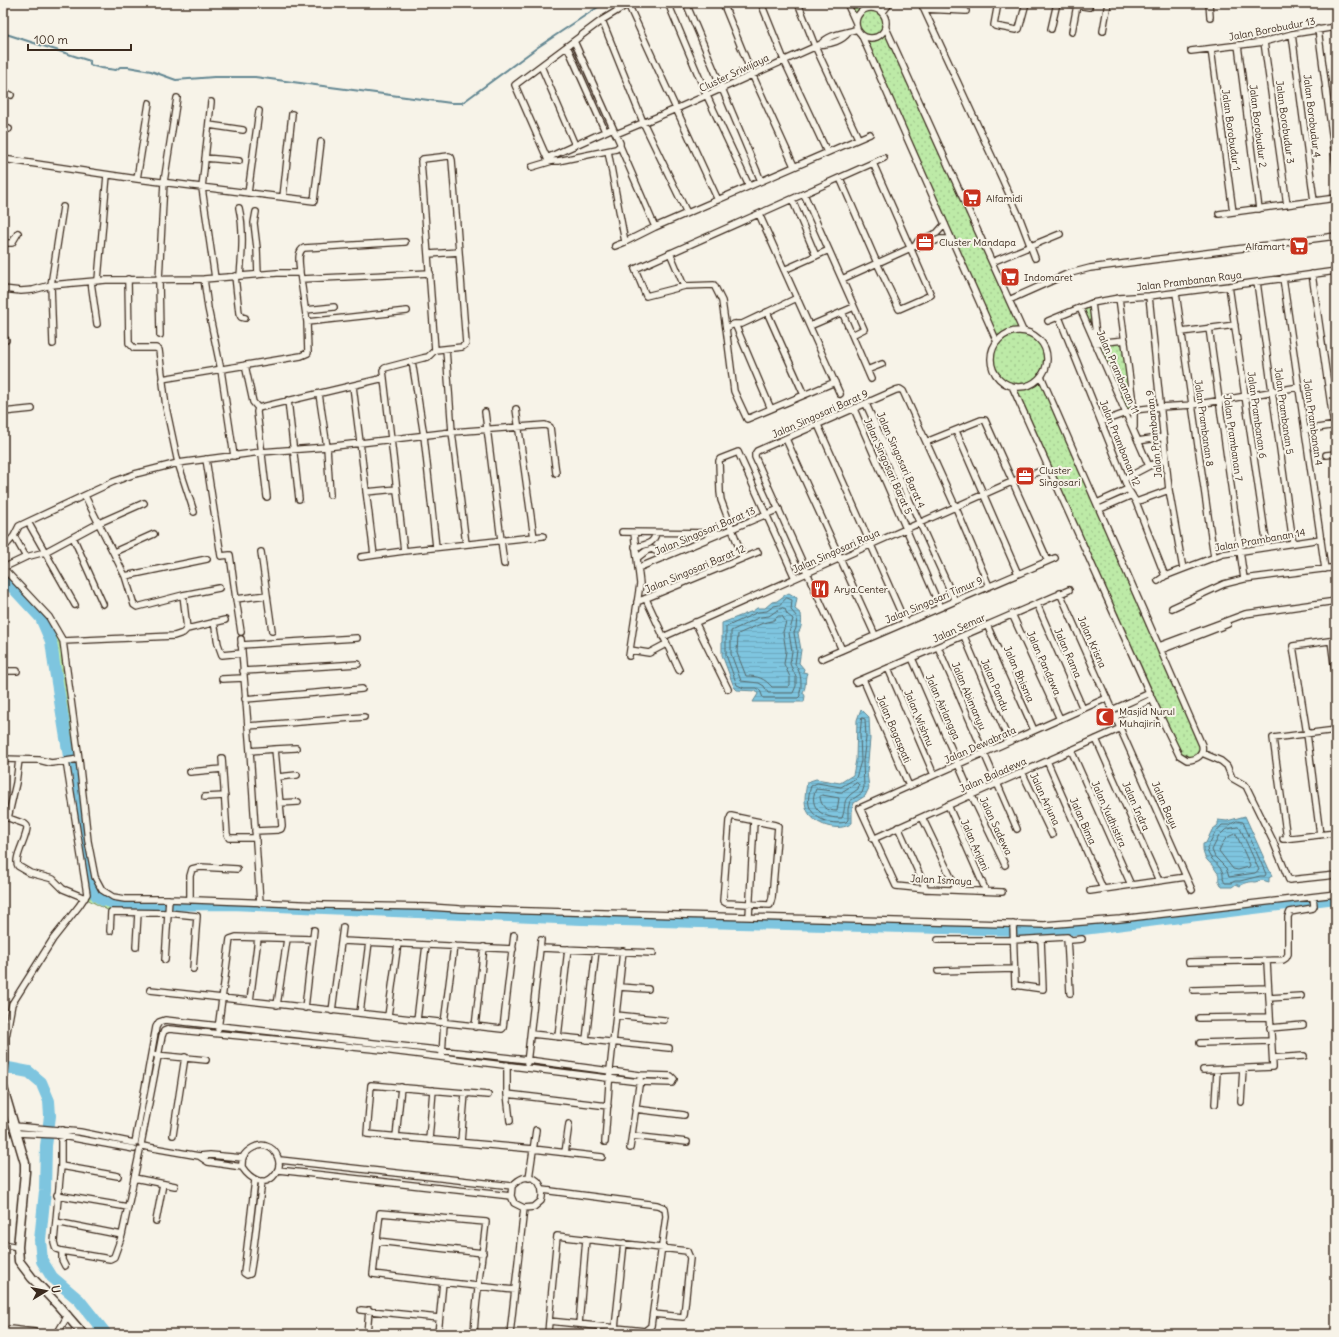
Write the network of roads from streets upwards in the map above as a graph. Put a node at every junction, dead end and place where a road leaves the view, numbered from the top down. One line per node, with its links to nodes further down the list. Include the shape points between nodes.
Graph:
1 (668, 3): 45 (street)
2 (686, 3): 42 (street)
3 (723, 3): 41 (street)
4 (761, 3): 39 (street)
5 (798, 3): 34 (street)
6 (847, 3): 23 (street)
7 (876, 3): 20 (street)
8 (890, 3): 20 (street)
9 (998, 3): 10 (street, via 994,25 1016,30 1019,29)
10 (1026, 3)
11 (1057, 3): 26 (street)
12 (1065, 3): 16 (street)
13 (1108, 3): 28 (street)
14 (1209, 3): 21 (street)
15 (630, 4): 22 (street); 49 (street)
16 (1077, 5): 18 (street); 30 (street)
17 (923, 6): 19 (street); 111 (street)
18 (1090, 8)
19 (966, 11)
20 (881, 13): 23 (street, via 870,8 858,16); 24 (street, via 885,18)
21 (1210, 17)
22 (602, 20): 32 (street); 52 (street)
23 (856, 23): 29 (street)
24 (885, 26): 29 (street, via 882,34 874,38 866,38); 119 (street)
25 (1336, 27): 27 (street, Jalan Borobudur 13)
26 (1051, 29)
27 (1318, 29): 31 (street, Jalan Borobudur 13); 73 (street)
28 (1103, 31)
29 (859, 32): 34 (street, Cluster Sriwijaya, via 843,32); 99 (street)
30 (1072, 32)
31 (1292, 34): 33 (street, Jalan Borobudur 13); 89 (street, Jalan Borobudur 4)
32 (574, 41): 35 (street); 55 (street)
33 (1264, 42): 36 (street, Jalan Borobudur 13); 90 (street, Jalan Borobudur 3)
34 (818, 45): 39 (street, Cluster Sriwijaya); 61 (street)
35 (567, 46): 40 (street); 58 (street)
36 (1238, 46): 37 (street, Jalan Borobudur 13); 93 (street, Jalan Borobudur 2)
37 (1211, 50): 38 (street, Jalan Borobudur 13); 95 (street, Jalan Borobudur 1)
38 (1192, 51)
39 (784, 60): 41 (street, Cluster Sriwijaya); 66 (street)
40 (541, 66): 63 (street); 70 (street, via 516,85)
41 (752, 74): 42 (street, Cluster Sriwijaya); 74 (street)
42 (722, 88): 45 (street, Cluster Sriwijaya); 79 (street)
43 (3, 92): 44 (street)
44 (11, 95)
45 (706, 96): 49 (street, Cluster Sriwijaya); 81 (street)
46 (177, 98): 80 (street)
47 (211, 102): 53 (street)
48 (149, 103): 78 (street)
49 (676, 109): 52 (street, Cluster Sriwijaya); 88 (street)
50 (259, 111): 83 (street)
51 (292, 114): 85 (street)
52 (643, 122): 59 (street, Cluster Sriwijaya); 96 (street)
53 (209, 125): 57 (street); 67 (street)
54 (3, 127): 56 (street)
55 (613, 128): 58 (street); 59 (street)
56 (9, 129)
57 (243, 130)
58 (605, 131): 63 (street)
59 (616, 134): 64 (street)
60 (870, 134): 61 (street)
61 (858, 138): 66 (street)
62 (321, 142): 85 (street, via 314,201)
63 (575, 145): 70 (street)
64 (620, 146): 65 (street); 100 (street)
65 (608, 151): 70 (street, via 558,161); 108 (street)
66 (827, 152): 74 (street)
67 (205, 158): 71 (street); 82 (street)
68 (884, 158): 72 (street)
69 (3, 159): 76 (street)
70 (550, 160): 75 (street)
71 (239, 161)
72 (873, 163): 77 (street); 112 (street)
73 (1336, 164)
74 (794, 166): 79 (street)
75 (532, 167)
76 (106, 174): 78 (street); 133 (street)
77 (840, 178): 84 (street); 120 (street)
78 (137, 179): 80 (street)
79 (761, 181): 81 (street)
80 (164, 182): 82 (street); 135 (street)
81 (749, 186): 88 (street)
82 (202, 188): 83 (street); 128 (street)
83 (248, 193): 85 (street)
84 (804, 194): 87 (street); 113 (street)
85 (283, 197)
86 (1336, 198): 89 (street)
87 (792, 199): 97 (street); 117 (street)
88 (718, 200): 96 (street)
89 (1314, 201): 90 (street)
90 (1287, 205): 93 (street)
91 (63, 207): 138 (street)
92 (239, 208): 127 (street, via 242,247)
93 (1259, 209): 95 (street)
94 (256, 212): 125 (street, via 254,223)
95 (1233, 212): 98 (street)
96 (687, 213): 100 (street)
97 (759, 214): 115 (street); 121 (street)
98 (1220, 214)
99 (945, 224): 101 (street); 106 (street)
100 (655, 227): 108 (street)
101 (937, 232): 105 (street); 112 (street, via 918,240)
102 (18, 233): 109 (street, via 12,243)
103 (1060, 234): 111 (street)
104 (1336, 236): 146 (street, via 1090,268 1067,274)
105 (940, 239): 106 (street); 112 (street, via 921,247)
106 (951, 239): 170 (street)
107 (404, 242): 123 (street, via 304,248 299,254)
108 (625, 242): 110 (street)
109 (3, 243)
110 (615, 246)
111 (1031, 246): 118 (street); 119 (street)
112 (912, 247): 120 (street); 120 (street, via 933,294 899,309)
113 (829, 250): 117 (street); 132 (street)
114 (459, 252): 116 (street); 116 (street, via 452,160 449,156 421,161); 173 (street, via 466,344)
115 (670, 253): 139 (street); 139 (street, via 634,269 646,296)
116 (429, 254): 124 (street)
117 (816, 256): 121 (street)
118 (1035, 258)
119 (992, 262): 146 (street)
120 (877, 263): 132 (street)
121 (784, 270): 144 (street)
122 (1336, 271): 126 (street, Jalan Prambanan Raya)
123 (300, 273): 125 (street); 131 (street)
124 (430, 273): 131 (street); 174 (street)
125 (258, 274): 127 (street)
126 (1312, 274): 129 (street, Jalan Prambanan Raya); 210 (street)
127 (237, 276): 128 (street); 156 (street, via 239,313)
128 (215, 278): 130 (street)
129 (1283, 278): 137 (street, Jalan Prambanan Raya); 187 (street, Jalan Prambanan 4)
130 (204, 279): 135 (street); 178 (street)
131 (301, 279): 151 (street)
132 (842, 279): 149 (street)
133 (98, 280): 134 (street); 136 (street)
134 (128, 280): 135 (street); 182 (street, via 129,343 134,348 158,349)
135 (159, 280): 167 (street)
136 (91, 282): 138 (street); 159 (street)
137 (1257, 282): 140 (street, Jalan Prambanan Raya); 188 (street, Jalan Prambanan 5)
138 (51, 285): 141 (street, via 21,291); 172 (street)
139 (685, 286): 164 (street, via 714,285 722,300)
140 (1229, 286): 142 (street, Jalan Prambanan Raya); 161 (street, Jalan Prambanan 6)
141 (3, 289)
142 (1176, 292): 143 (street, Jalan Prambanan Raya); 166 (street, Jalan Prambanan 8)
143 (1149, 296): 145 (street, Jalan Prambanan Raya); 197 (street, Jalan Prambanan 9)
144 (797, 298): 153 (street); 162 (street)
145 (1119, 298): 147 (street, Jalan Prambanan Raya); 169 (street)
146 (1009, 300): 165 (street)
147 (1092, 303): 150 (street, Jalan Prambanan Raya); 171 (street)
148 (334, 307): 151 (street)
149 (854, 307): 154 (street); 168 (street, via 864,330)
150 (1080, 308): 155 (street, Jalan Prambanan Raya); 171 (street, Jalan Prambanan 11)
151 (306, 310): 158 (street)
152 (407, 311): 158 (street)
153 (767, 312): 160 (street, via 742,324); 191 (street)
154 (842, 312): 162 (street); 168 (street)
155 (1059, 316): 157 (street, Jalan Prambanan Raya); 207 (street, Jalan Prambanan 12)
156 (245, 318)
157 (1048, 321)
158 (307, 322): 177 (street, via 308,353)
159 (97, 324)
160 (735, 324): 164 (street); 201 (street)
161 (1235, 325): 163 (street); 192 (street, Jalan Prambanan 6)
162 (810, 326): 184 (street)
163 (1209, 328): 166 (street); 194 (street, Jalan Prambanan 7)
164 (726, 329): 201 (street, via 734,391 747,419)
165 (1023, 331): 170 (street, via 1007,333); 180 (street, via 1037,337 1046,350 1046,366)
166 (1182, 332): 196 (street, Jalan Prambanan 8)
167 (160, 335)
168 (852, 335): 179 (street)
169 (1125, 340): 171 (street); 203 (street)
170 (997, 342): 186 (street, via 992,352 991,363 998,378)
171 (1096, 343): 206 (street, Jalan Prambanan 11)
172 (53, 344)
173 (446, 349): 174 (street); 215 (street)
174 (435, 350): 175 (street, via 428,356)
175 (412, 361): 181 (street, via 384,368); 216 (street)
176 (882, 364): 179 (street)
177 (245, 365): 178 (street); 198 (street, via 253,402)
178 (221, 370): 182 (street); 228 (street)
179 (867, 370): 183 (street)
180 (1042, 376): 186 (street, via 1028,385); 251 (street)
181 (384, 378): 185 (street); 219 (street)
182 (162, 379): 232 (street)
183 (871, 379)
184 (834, 382): 190 (street); 191 (street)
185 (353, 386): 189 (street); 222 (street)
186 (1012, 386): 231 (street)
187 (1299, 387): 188 (street); 213 (street, Jalan Prambanan 4)
188 (1272, 392): 192 (street); 274 (street, Jalan Prambanan 5)
189 (319, 394): 193 (street); 223 (street)
190 (840, 394)
191 (804, 395): 201 (street)
192 (1246, 396): 194 (street); 280 (street, Jalan Prambanan 6)
193 (288, 400): 198 (street); 224 (street)
194 (1219, 400): 196 (street); 283 (street, Jalan Prambanan 7)
195 (866, 404): 202 (street, Jalan Singosari Barat 9); 221 (street, Jalan Singosari Barat 9, via 896,390 903,391); 259 (street, Jalan Singosari Barat 4)
196 (1193, 405): 197 (street); 291 (street, Jalan Prambanan 8)
197 (1160, 407): 203 (street); 217 (street, Jalan Prambanan 9)
198 (258, 408): 225 (street)
199 (32, 409): 204 (street)
200 (516, 409): 209 (street)
201 (771, 409)
202 (854, 409): 208 (street, Jalan Singosari Barat 9); 261 (street, Jalan Singosari Barat 5)
203 (1134, 410): 206 (street); 212 (street)
204 (3, 412)
205 (484, 412): 211 (street)
206 (1126, 412): 207 (street); 212 (street, Jalan Prambanan 11)
207 (1101, 422): 237 (street, Jalan Prambanan 12)
208 (818, 425): 218 (street, Jalan Singosari Barat 9); 277 (street)
209 (519, 426): 211 (street); 236 (street, via 549,426); 271 (street)
210 (1335, 426): 213 (street)
211 (487, 429): 215 (street); 273 (street)
212 (1134, 430): 220 (street, Jalan Prambanan 11)
213 (1305, 430): 272 (street, Jalan Prambanan 4)
214 (956, 431): 221 (street); 238 (street, via 976,422 987,422); 244 (street)
215 (452, 432): 216 (street); 275 (street)
216 (424, 436): 219 (street); 278 (street)
217 (1164, 437): 220 (street); 230 (street, Jalan Prambanan 9)
218 (786, 439): 253 (street, Jalan Singosari Barat 9, via 755,454); 295 (street)
219 (391, 440): 222 (street); 239 (street)
220 (1138, 441): 233 (street, Jalan Prambanan 11)
221 (926, 442): 252 (street)
222 (360, 443): 223 (street); 242 (street)
223 (327, 448): 224 (street); 243 (street)
224 (294, 449): 225 (street); 248 (street)
225 (262, 452): 228 (street); 247 (street)
226 (1336, 454): 227 (street)
227 (1326, 455)
228 (234, 456): 229 (street)
229 (206, 459): 232 (street); 316 (street, via 220,556 230,555)
230 (1166, 460): 233 (street); 241 (street, Jalan Prambanan 9)
231 (1046, 462): 234 (street); 235 (street)
232 (178, 463): 246 (street, via 135,474); 255 (street)
233 (1149, 466): 237 (street)
234 (1041, 470): 235 (street); 238 (street)
235 (1050, 471): 361 (street)
236 (556, 473)
237 (1124, 479): 240 (street, Jalan Prambanan 12)
238 (1014, 481): 244 (street, Jalan Singosari Raya); 298 (street)
239 (398, 489): 242 (street); 282 (street)
240 (1128, 490): 245 (street, Jalan Prambanan 12); 251 (street)
241 (1169, 490): 249 (street); 302 (street, Jalan Prambanan 9)
242 (366, 492): 288 (street)
243 (330, 495)
244 (984, 495): 252 (street, Jalan Singosari Raya); 304 (street)
245 (1132, 495): 249 (street, Jalan Prambanan 12); 254 (street)
246 (85, 496): 257 (street); 258 (street)
247 (267, 497)
248 (300, 499)
249 (1136, 502): 306 (street, Jalan Prambanan 12)
250 (144, 503): 258 (street)
251 (1097, 503): 254 (street)
252 (956, 508): 259 (street, Jalan Singosari Raya); 310 (street)
253 (779, 509): 256 (street, Jalan Singosari Barat 13); 303 (street)
254 (1100, 509): 343 (street)
255 (194, 512)
256 (767, 514): 260 (street, Jalan Singosari Barat 13); 260 (street, via 740,454 735,452 720,459 718,466 720,496); 307 (street)
257 (28, 522): 268 (street, via 19,526); 284 (street)
258 (99, 523): 270 (street); 285 (street)
259 (920, 523): 261 (street, Jalan Singosari Raya); 318 (street, Jalan Singosari Barat 4)
260 (732, 529): 267 (street, Jalan Singosari Barat 13); 294 (street)
261 (906, 529): 277 (street, Jalan Singosari Raya); 324 (street, Jalan Singosari Barat 5)
262 (622, 532): 263 (street)
263 (634, 532): 264 (street); 279 (street)
264 (656, 533): 265 (street); 279 (street, via 652,542)
265 (691, 533): 267 (street); 276 (street, via 690,541)
266 (154, 534): 285 (street)
267 (721, 534): 276 (street, Jalan Singosari Barat 13)
268 (14, 536): 281 (street); 289 (street)
269 (543, 536): 271 (street)
270 (73, 537): 284 (street); 321 (street)
271 (534, 538): 273 (street)
272 (1321, 539): 274 (street, Jalan Prambanan 14); 308 (street, Jalan Prambanan 4, via 1328,568)
273 (501, 542): 275 (street); 299 (street)
274 (1293, 543): 280 (street, Jalan Prambanan 14)
275 (466, 544): 278 (street)
276 (694, 545): 293 (street, Jalan Singosari Barat 13)
277 (870, 545): 295 (street, Jalan Singosari Raya); 330 (street)
278 (436, 547): 282 (street)
279 (635, 547): 292 (street)
280 (1267, 547): 283 (street, Jalan Prambanan 14)
281 (3, 549)
282 (404, 551): 288 (street)
283 (1240, 551): 291 (street, Jalan Prambanan 14); 308 (street, Jalan Prambanan 7)
284 (45, 552): 289 (street); 323 (street)
285 (114, 552): 305 (street)
286 (261, 552): 314 (street)
287 (758, 552): 294 (street, Jalan Singosari Barat 12)
288 (374, 555): 290 (street)
289 (26, 557): 300 (street)
290 (361, 557)
291 (1214, 557): 302 (street, Jalan Prambanan 14)
292 (637, 558): 293 (street, via 652,549 662,554); 301 (street)
293 (662, 558): 301 (street, Jalan Singosari Barat 13)
294 (743, 558): 317 (street, Jalan Singosari Barat 12)
295 (841, 558): 303 (street, Jalan Singosari Raya); 335 (street)
296 (1055, 558): 298 (street, Jalan Singosari Timur 9)
297 (207, 559): 305 (street)
298 (1048, 561): 304 (street, Jalan Singosari Timur 9)
299 (504, 564)
300 (3, 568): 340 (street, via 49,617)
301 (638, 568): 319 (street, via 640,584)
302 (1183, 569): 306 (street, Jalan Prambanan 14)
303 (807, 573): 307 (street, Jalan Singosari Raya); 344 (street)
304 (1018, 574): 310 (street, Jalan Singosari Timur 9)
305 (125, 576): 315 (street, via 136,607)
306 (1165, 576): 309 (street, Jalan Prambanan 14)
307 (795, 578): 329 (street, Jalan Singosari Raya)
308 (1244, 579): 325 (street, via 1224,584)
309 (1158, 581)
310 (989, 586): 318 (street, Jalan Singosari Timur 9)
311 (219, 588): 315 (street)
312 (1069, 590): 313 (street, Jalan Semar)
313 (1060, 593): 322 (street, Jalan Semar); 362 (street, Jalan Krisna)
314 (267, 594): 316 (street); 333 (street)
315 (183, 596): 332 (street)
316 (236, 599): 334 (street)
317 (646, 599): 319 (street, Jalan Singosari Barat 12); 337 (street)
318 (955, 601): 324 (street, Jalan Singosari Timur 9)
319 (637, 602): 341 (street, via 629,653 649,653)
320 (1336, 603): 343 (street, via 1245,614)
321 (103, 604)
322 (1037, 604): 326 (street, Jalan Semar); 364 (street, Jalan Rama)
323 (75, 605)
324 (940, 607): 330 (street, Jalan Singosari Timur 9)
325 (1172, 608)
326 (1012, 614): 331 (street, Jalan Semar); 368 (street, Jalan Pandawa)
327 (225, 620): 328 (street)
328 (214, 622): 332 (street); 345 (street, via 222,655)
329 (695, 622): 337 (street, Jalan Singosari Raya); 359 (street)
330 (905, 622): 335 (street, Jalan Singosari Timur 9)
331 (987, 625): 336 (street, Jalan Semar); 371 (street, Jalan Bhisma)
332 (187, 629): 340 (street, via 174,636)
333 (272, 631)
334 (241, 632)
335 (875, 635): 344 (street, Jalan Singosari Timur 9)
336 (964, 636): 342 (street, Jalan Semar); 375 (street, Jalan Pandu)
337 (663, 637): 341 (street)
338 (357, 638): 345 (street, via 241,642)
339 (1333, 640): 357 (street); 373 (street, via 1293,646)
340 (63, 641): 385 (street)
341 (666, 644): 350 (street)
342 (938, 647): 346 (street, Jalan Semar); 380 (street, Jalan Abimanyu)
343 (1160, 648): 381 (street, via 1202,745)
344 (842, 650): 347 (street, Jalan Singosari Timur 9)
345 (242, 653): 353 (street)
346 (912, 658): 349 (street, Jalan Semar); 387 (street, Jalan Airlangga)
347 (821, 659)
348 (358, 664): 353 (street)
349 (888, 668): 356 (street, Jalan Semar); 392 (street, Jalan Wishnu)
350 (679, 670)
351 (3, 671): 352 (street)
352 (17, 671)
353 (243, 671): 354 (street)
354 (244, 678): 355 (street); 363 (street)
355 (222, 679)
356 (863, 679): 358 (street, Jalan Semar); 395 (street, Jalan Bagaspati)
357 (1336, 679)
358 (856, 682)
359 (728, 689)
360 (362, 690): 363 (street)
361 (1151, 696): 365 (street); 366 (street); 381 (street, via 1180,757 1193,760)
362 (1107, 698): 364 (street, Jalan Dewabrata); 365 (street, Jalan Krisna)
363 (245, 699): 369 (street)
364 (1083, 709): 368 (street, Jalan Dewabrata)
365 (1112, 710): 366 (street, Jalan Krisna)
366 (1116, 716): 370 (street, Jalan Bayu)
367 (364, 717): 369 (street)
368 (1060, 719): 371 (street, Jalan Dewabrata)
369 (248, 726): 379 (street)
370 (1121, 728): 374 (street, Jalan Baladewa); 417 (street, Jalan Bayu)
371 (1034, 730): 375 (street, Jalan Dewabrata)
372 (1336, 730): 373 (street)
373 (1307, 734): 411 (street); 411 (street, via 1272,738 1285,839)
374 (1096, 739): 378 (street, Jalan Baladewa); 418 (street, Jalan Indra)
375 (1009, 741): 380 (street, Jalan Dewabrata)
376 (296, 748): 377 (street)
377 (276, 749): 379 (street); 393 (street)
378 (1071, 750): 386 (street, Jalan Baladewa); 419 (street, Jalan Yudhistira)
379 (250, 751): 408 (street)
380 (983, 753): 387 (street, Jalan Dewabrata); 394 (street, Jalan Abimanyu)
381 (1202, 753): 416 (street, via 1221,760 1232,778 1246,786 1289,880)
382 (222, 758): 388 (street)
383 (3, 759): 384 (street)
384 (19, 760): 385 (street, via 51,763); 403 (street, via 16,783)
385 (73, 760): 429 (street, via 87,890); 430 (street, via 97,884 113,897)
386 (1047, 761): 390 (street, Jalan Baladewa); 421 (street, Jalan Bima)
387 (958, 764): 392 (street, Jalan Dewabrata); 396 (street, Jalan Airlangga)
388 (222, 769): 389 (street); 397 (street)
389 (190, 772)
390 (1022, 772): 394 (street, Jalan Baladewa); 410 (street, Jalan Arjuna)
391 (297, 775): 393 (street)
392 (934, 775): 395 (street, Jalan Dewabrata)
393 (278, 777): 400 (street)
394 (997, 783): 396 (street, Jalan Baladewa); 407 (street, Jalan Abimanyu)
395 (909, 786): 402 (street, Jalan Dewabrata)
396 (972, 794): 401 (street, Jalan Baladewa); 414 (street, Jalan Sadewa)
397 (225, 796): 398 (street); 412 (street, via 229,838)
398 (205, 797)
399 (298, 802): 400 (street)
400 (280, 803): 408 (street, via 281,829)
401 (948, 805): 404 (street, Jalan Baladewa); 424 (street, Jalan Anjani)
402 (860, 807): 413 (street, Jalan Ismaya)
403 (5, 817): 429 (street, via 25,824 28,828 17,861 18,866 53,879 63,889)
404 (922, 817): 406 (street, Jalan Baladewa); 422 (street)
405 (754, 821): 433 (street); 433 (street, via 775,825 778,828 771,903 767,906); 433 (street, via 730,817 722,892 724,902)
406 (898, 827): 413 (street, Jalan Baladewa); 420 (street)
407 (1017, 829)
408 (255, 831): 412 (street)
409 (1336, 833): 411 (street)
410 (1052, 835)
411 (1320, 835)
412 (256, 838): 432 (street)
413 (873, 838): 420 (street, Jalan Ismaya, via 896,886)
414 (1005, 865)
415 (237, 869): 431 (street, via 192,869)
416 (1336, 875)
417 (1186, 877): 418 (street); 423 (street, Jalan Bayu)
418 (1159, 881): 419 (street)
419 (1131, 885): 421 (street)
420 (926, 889): 422 (street, Jalan Ismaya)
421 (1103, 889): 425 (street)
422 (956, 890): 424 (street, Jalan Ismaya)
423 (1192, 890)
424 (986, 891): 426 (street, Jalan Ismaya)
425 (1090, 891)
426 (1002, 892)
427 (1336, 894): 428 (street)
428 (1313, 897): 437 (street, via 1089,922); 466 (street, via 1314,906 1290,912 1286,958)
429 (85, 898): 499 (street, via 53,939 12,1004)
430 (170, 900): 431 (street); 435 (street)
431 (190, 900): 432 (street)
432 (260, 903): 436 (street)
433 (750, 904): 436 (street)
434 (138, 913): 435 (street); 440 (street, via 111,912); 457 (street)
435 (168, 913): 464 (street); 467 (street, via 196,916)
436 (749, 917): 437 (street)
437 (1013, 926): 450 (street)
438 (343, 927): 451 (street)
439 (314, 930): 445 (street)
440 (110, 931)
441 (514, 936): 459 (street)
442 (1068, 937): 446 (street); 447 (street, via 1071,940); 475 (street)
443 (258, 938): 444 (street); 478 (street, via 229,940); 479 (street)
444 (287, 939): 445 (street); 480 (street)
445 (313, 939): 481 (street)
446 (1041, 939): 450 (street); 468 (street, via 1043,989 1015,985)
447 (1082, 939)
448 (541, 940): 458 (street)
449 (938, 940): 450 (street)
450 (1013, 940): 468 (street)
451 (342, 941): 452 (street); 482 (street)
452 (369, 942): 453 (street); 483 (street)
453 (398, 943): 454 (street); 485 (street)
454 (426, 945): 455 (street); 488 (street)
455 (454, 946): 456 (street); 490 (street)
456 (484, 946): 459 (street); 494 (street)
457 (136, 947)
458 (541, 948): 460 (street); 498 (street)
459 (513, 949): 494 (street, via 503,1029)
460 (568, 949): 461 (street); 500 (street)
461 (596, 950): 462 (street); 501 (street)
462 (623, 951): 463 (street); 470 (street)
463 (653, 953)
464 (165, 960)
465 (1189, 962): 466 (street)
466 (1267, 962): 471 (street)
467 (193, 969)
468 (1014, 969): 469 (street)
469 (938, 971)
470 (619, 987): 473 (street); 484 (street)
471 (1268, 988): 474 (street); 477 (street)
472 (150, 990): 478 (street)
473 (648, 990)
474 (1193, 990)
475 (1070, 993)
476 (1301, 996): 477 (street)
477 (1269, 998): 486 (street)
478 (222, 999): 479 (street); 492 (street)
479 (250, 1001): 480 (street)
480 (277, 1004): 481 (street)
481 (305, 1008): 482 (street)
482 (332, 1011): 483 (street)
483 (360, 1013): 485 (street)
484 (616, 1014): 489 (street); 504 (street)
485 (388, 1016): 488 (street)
486 (1270, 1017): 487 (street); 495 (street)
487 (1198, 1018)
488 (417, 1020): 490 (street)
489 (664, 1020)
490 (444, 1023): 494 (street); 508 (street)
491 (1303, 1025): 495 (street)
492 (218, 1026): 493 (street, via 165,1020 159,1022); 497 (street); 502 (street)
493 (156, 1027): 496 (street); 507 (street)
494 (475, 1027)
495 (1270, 1028): 503 (street)
496 (164, 1031): 497 (street, via 172,1028); 509 (street)
497 (218, 1034): 502 (street)
498 (531, 1034): 500 (street); 514 (street)
499 (4, 1037): 522 (street)
500 (558, 1037): 501 (street)
501 (586, 1040): 504 (street)
502 (322, 1041): 508 (street)
503 (1271, 1041): 505 (street); 512 (street)
504 (613, 1042): 506 (street); 518 (street)
505 (1200, 1043)
506 (669, 1048)
507 (151, 1054): 509 (street); 548 (street)
508 (442, 1054): 514 (street); 515 (street)
509 (158, 1055): 511 (street); 548 (street)
510 (1304, 1056): 512 (street)
511 (185, 1058): 513 (street); 541 (street)
512 (1273, 1058): 517 (street, via 1272,1068)
513 (206, 1060)
514 (528, 1060): 516 (street); 518 (street)
515 (507, 1065): 516 (street); 529 (street)
516 (527, 1068): 523 (street)
517 (1243, 1069): 520 (street); 531 (street)
518 (610, 1070): 521 (street); 523 (street)
519 (1203, 1070): 520 (street)
520 (1217, 1070): 532 (street)
521 (640, 1075): 524 (street); 524 (street, via 671,1076 674,1081)
522 (4, 1078)
523 (610, 1078): 524 (street); 533 (street)
524 (639, 1082): 534 (street)
525 (401, 1087): 527 (street); 543 (street); 543 (street, via 371,1085 367,1134)
526 (3, 1088): 538 (street)
527 (433, 1090): 528 (street); 544 (street)
528 (465, 1093): 530 (street); 545 (street)
529 (507, 1094): 533 (street); 536 (street)
530 (488, 1095)
531 (1241, 1102)
532 (1215, 1104)
533 (608, 1106): 546 (street)
534 (635, 1109): 535 (street); 542 (street)
535 (684, 1114)
536 (510, 1121)
537 (568, 1124): 551 (street)
538 (15, 1130): 540 (street); 579 (street, via 25,1172)
539 (536, 1130): 550 (street)
540 (60, 1133): 548 (street); 556 (street)
541 (173, 1135)
542 (632, 1136): 547 (street); 549 (street)
543 (396, 1137): 544 (street)
544 (429, 1140): 545 (street)
545 (461, 1142): 550 (street)
546 (605, 1142)
547 (687, 1142)
548 (138, 1146): 552 (street); 560 (street)
549 (630, 1148)
550 (533, 1149): 551 (street); 561 (street)
551 (565, 1153): 553 (street)
552 (199, 1156): 554 (street); 557 (street, via 208,1162)
553 (602, 1157)
554 (243, 1158): 555 (street, via 250,1150 266,1146 274,1150); 557 (street)
555 (280, 1160): 558 (street); 566 (street)
556 (61, 1166): 559 (street); 568 (street)
557 (242, 1166): 562 (street)
558 (278, 1170): 563 (street, via 270,1179); 569 (street)
559 (118, 1176)
560 (134, 1178): 564 (street); 570 (street)
561 (529, 1178): 566 (street, via 524,1178); 567 (street, via 541,1185)
562 (255, 1180): 563 (street); 563 (street, via 244,1273 247,1275 250,1274 251,1268)
563 (262, 1181)
564 (163, 1184): 565 (street); 572 (street)
565 (175, 1186)
566 (512, 1186): 569 (street)
567 (543, 1190): 571 (street, via 541,1201 534,1207); 580 (street, via 661,1206 665,1208 666,1216)
568 (57, 1194): 570 (street); 573 (street)
569 (511, 1196): 571 (street, via 514,1203)
570 (128, 1207): 574 (street)
571 (524, 1208): 586 (street)
572 (156, 1221)
573 (56, 1222): 574 (street); 581 (street, via 54,1247)
574 (122, 1235): 581 (street, via 112,1259)
575 (586, 1239): 578 (street); 592 (street, via 557,1236); 593 (street)
576 (377, 1241): 582 (street); 582 (street, via 380,1213 486,1222); 584 (street, via 373,1274)
577 (3, 1244): 579 (street)
578 (624, 1244): 580 (street); 594 (street)
579 (18, 1247): 590 (street, via 18,1258 25,1270)
580 (662, 1248): 589 (street); 589 (street, via 687,1251 690,1258 685,1312 683,1317)
581 (62, 1251): 583 (street)
582 (483, 1253): 585 (street)
583 (65, 1266)
584 (443, 1282): 585 (street); 591 (street)
585 (479, 1286): 586 (street); 602 (street)
586 (515, 1290): 603 (street)
587 (361, 1310): 588 (street)
588 (369, 1310): 591 (street); 600 (street)
589 (652, 1314): 594 (street, via 651,1326 645,1331)
590 (68, 1316): 598 (street); 599 (street)
591 (439, 1318): 601 (street)
592 (549, 1321): 593 (street); 595 (street)
593 (579, 1324): 594 (street)
594 (615, 1328)
595 (548, 1333)
596 (5, 1334): 597 (street, via 10,1329)
597 (36, 1334)
598 (57, 1334)
599 (83, 1334)
600 (367, 1334)
601 (438, 1334)
602 (474, 1334)
603 (510, 1334)

